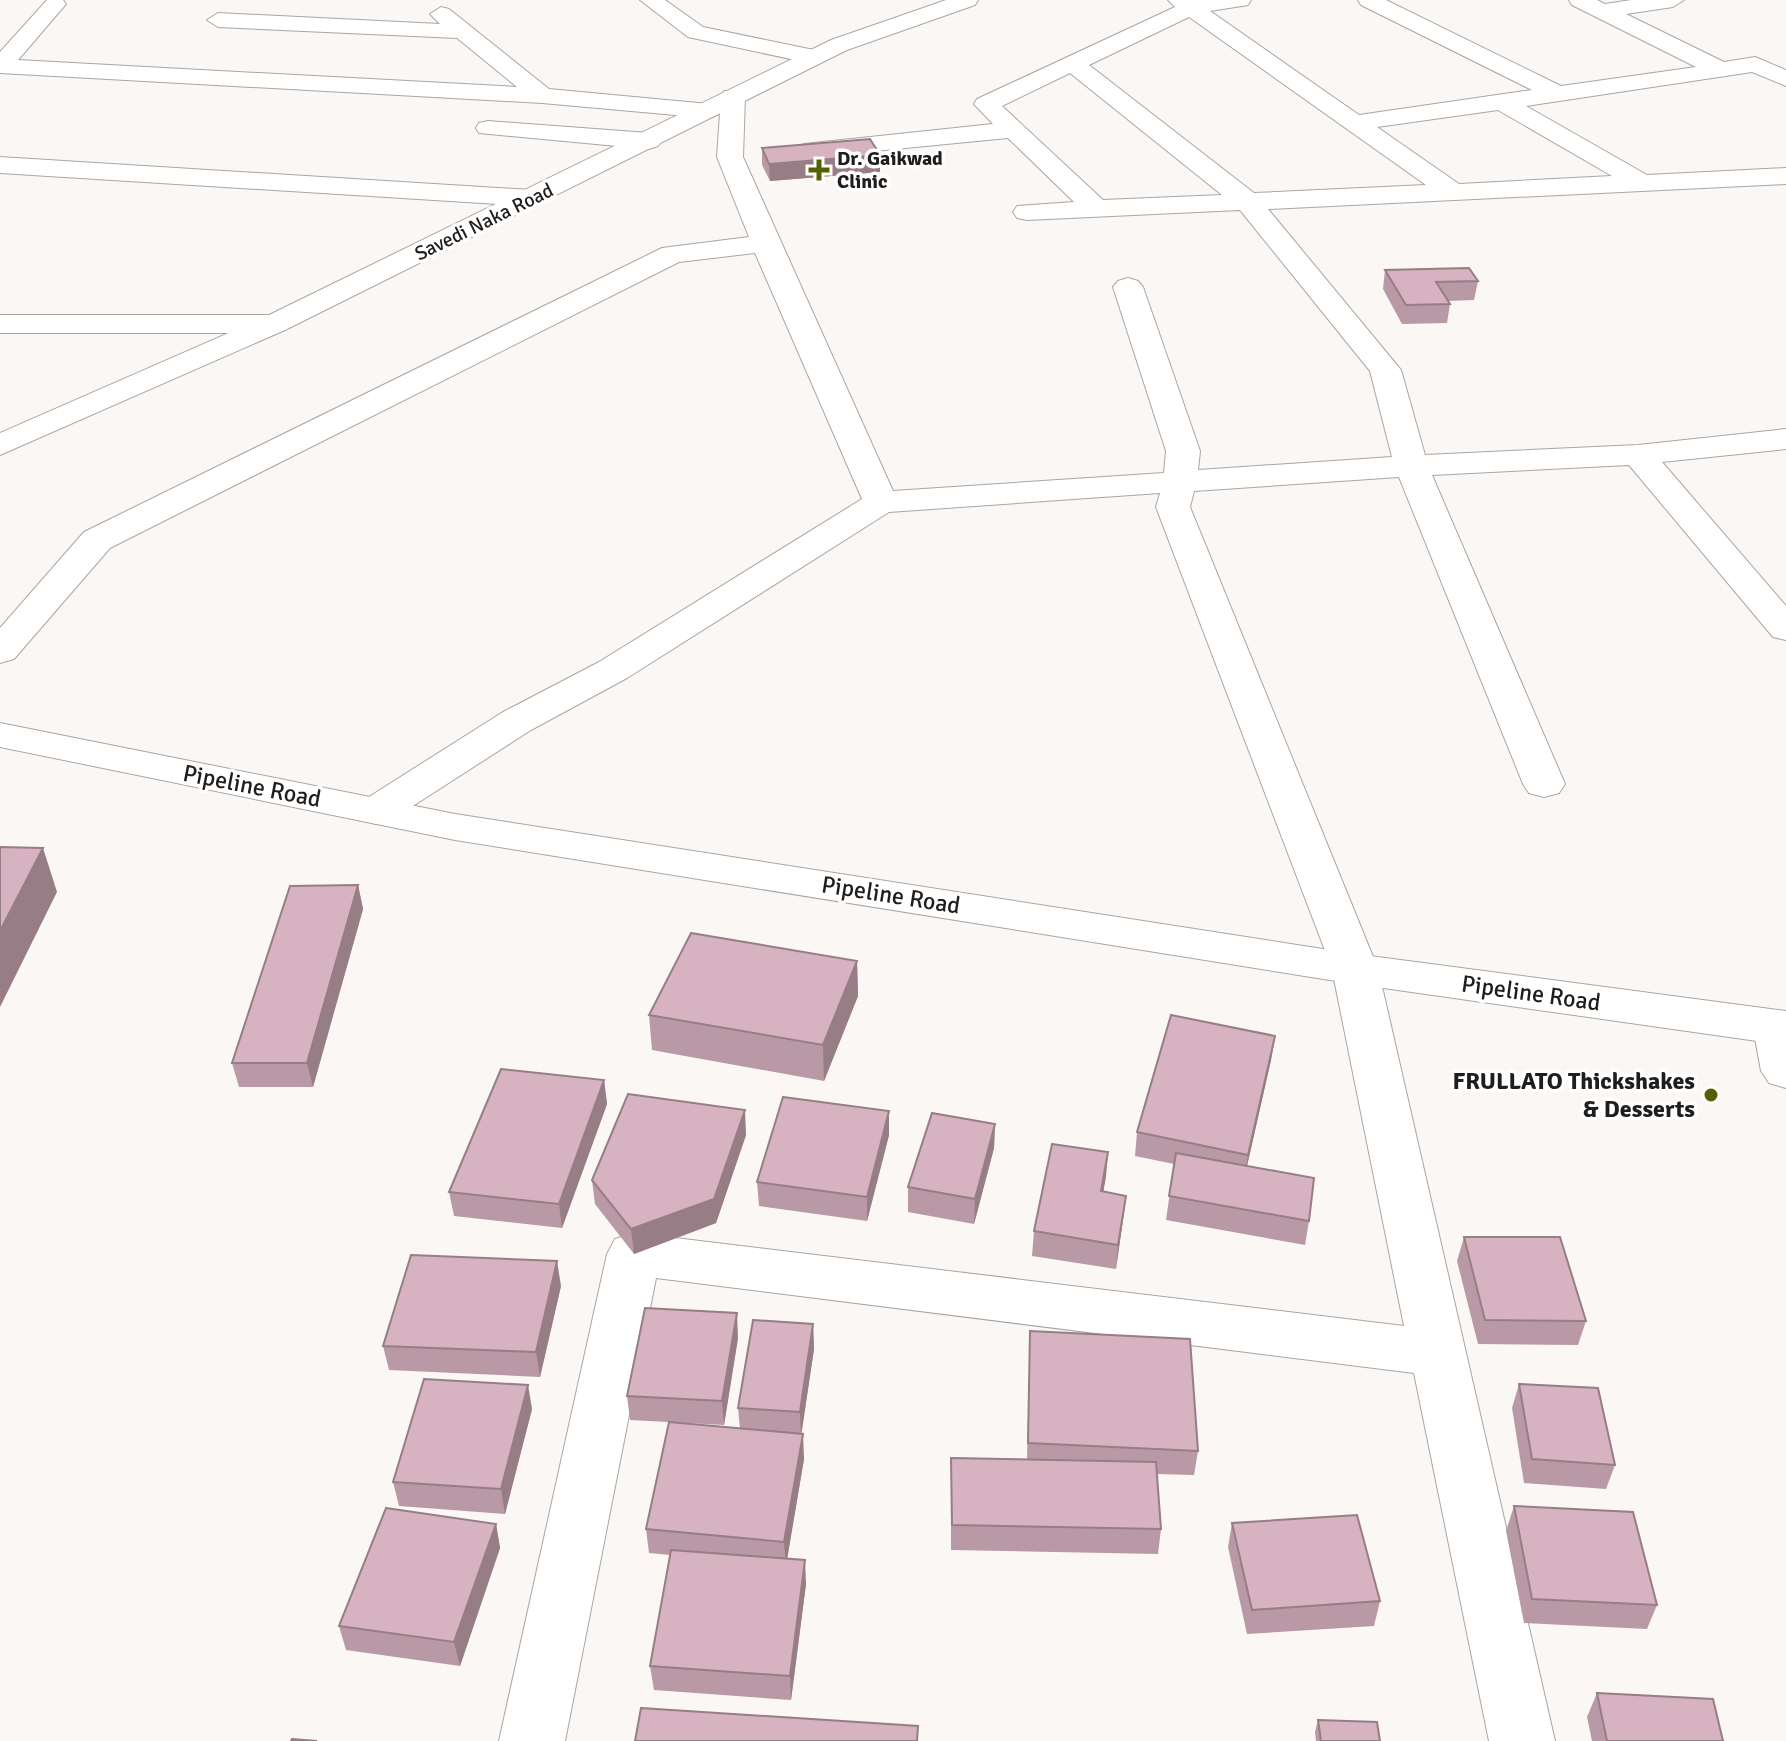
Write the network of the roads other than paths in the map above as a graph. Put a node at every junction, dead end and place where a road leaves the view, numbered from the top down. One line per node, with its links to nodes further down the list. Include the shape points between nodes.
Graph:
1 (232, 0): 12 (street)
2 (424, 0): 13 (street)
3 (651, 0): 14 (street, via 696,32)
4 (967, 0): 14 (street, Savedi Naka Road)
5 (1240, 0): 10 (street)
6 (1369, 0): 20 (street)
7 (1580, 0): 11 (street)
8 (1673, 0): 11 (street)
9 (55, 4): 16 (street)
10 (1185, 4): 15 (street); 24 (street)
11 (1603, 11): 17 (street)
12 (218, 20): 13 (street); 18 (street)
13 (464, 32): 21 (street)
14 (814, 57): 23 (street, Savedi Naka Road)
15 (1072, 63): 26 (street, via 986,104); 36 (street)
16 (0, 66): 18 (street)
17 (1721, 70): 19 (street, via 1755,64); 20 (street)
18 (181, 74): 21 (street)
19 (1786, 79)
20 (1558, 94): 22 (street)
21 (542, 96): 23 (street)
22 (1502, 102): 24 (street); 33 (street)
23 (721, 104): 27 (street, Savedi Naka Road); 30 (street)
24 (1355, 123): 34 (street)
25 (488, 128): 27 (street)
26 (1014, 130): 28 (street); 37 (street)
27 (649, 141): 35 (street, Savedi Naka Road)
28 (793, 151)
29 (762, 154): 30 (street)
30 (730, 157): 39 (street)
31 (0, 165): 35 (street)
32 (1786, 176): 33 (street)
33 (1641, 182): 34 (street)
34 (1452, 191): 36 (street)
35 (532, 198): 42 (street, Savedi Naka Road)
36 (1247, 201): 37 (street); 46 (street, via 1385,370)
37 (1097, 209): 38 (street)
38 (1027, 212)
39 (765, 243): 48 (street); 50 (street, via 672,254 97,540)
40 (1128, 287): 47 (street, via 1183,451)
41 (0, 324): 42 (street)
42 (274, 324): 44 (street, Savedi Naka Road)
43 (1786, 439): 45 (street)
44 (0, 445)
45 (1638, 455): 46 (street); 49 (street)
46 (1411, 466): 47 (street); 52 (street)
47 (1180, 481): 48 (street); 54 (street, via 1173,507)
48 (881, 502): 53 (street)
49 (1786, 629)
50 (0, 651)
51 (0, 735): 53 (street, Pipeline Road)
52 (1544, 784)
53 (376, 811): 54 (street, Pipeline Road)
54 (1355, 969): 55 (street, Pipeline Road); 56 (street)
55 (1783, 1042)
56 (1436, 1353): 57 (street, via 634,1254); 58 (street)
57 (532, 1741)
58 (1522, 1741)

